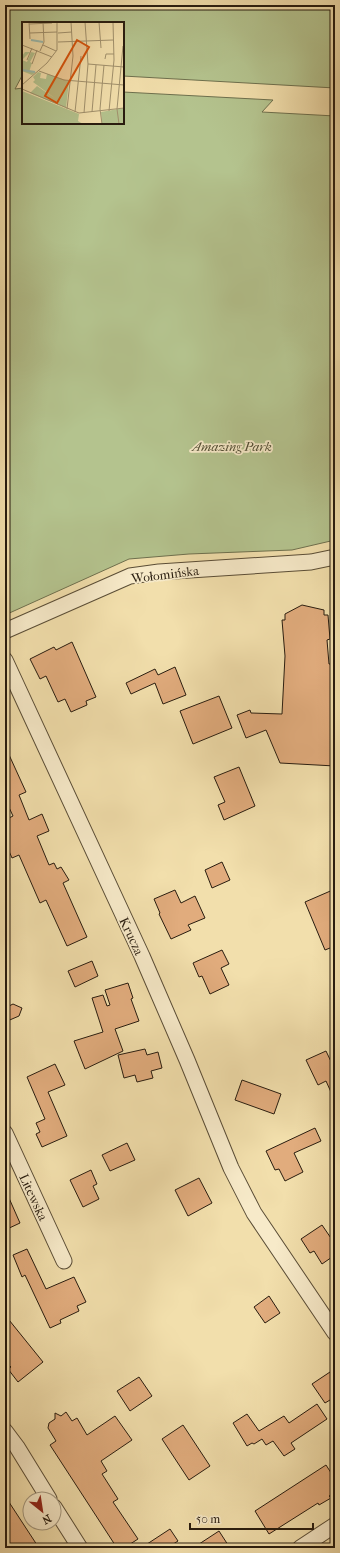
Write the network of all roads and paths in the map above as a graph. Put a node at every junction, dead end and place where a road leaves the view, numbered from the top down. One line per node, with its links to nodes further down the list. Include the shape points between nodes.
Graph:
1 (335, 557): 2 (street, Wołomińska, via 311,562 130,576)
2 (5, 632)
3 (5, 660): 6 (street, Krucza, via 142,956 231,1168 254,1213)
4 (5, 1133): 5 (street, Litewska)
5 (64, 1261)
6 (335, 1333)
7 (5, 1431): 8 (street)
8 (44, 1491)
9 (62, 1520): 11 (street)
10 (335, 1526): 12 (street)
11 (80, 1548)
12 (300, 1548)

